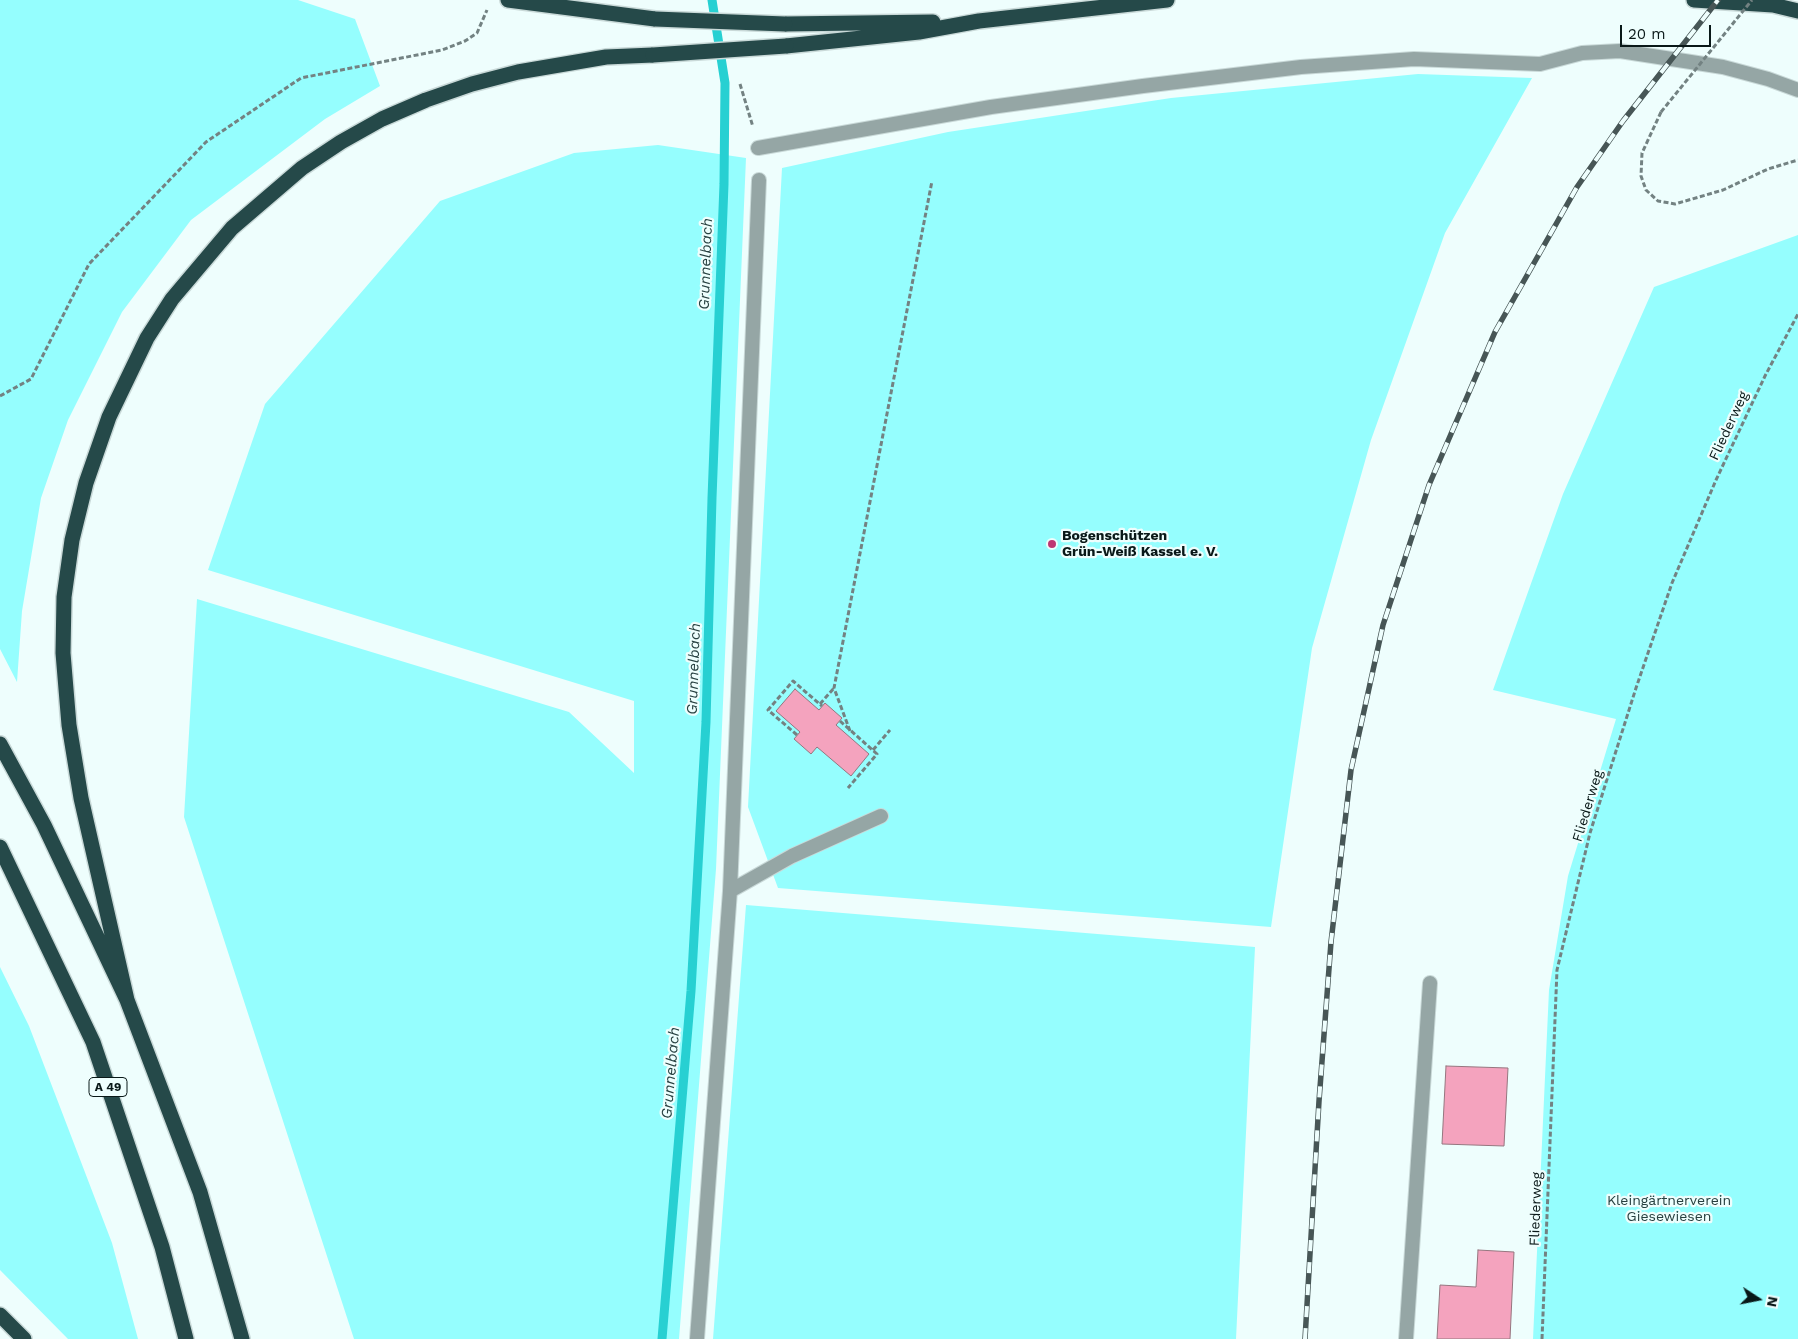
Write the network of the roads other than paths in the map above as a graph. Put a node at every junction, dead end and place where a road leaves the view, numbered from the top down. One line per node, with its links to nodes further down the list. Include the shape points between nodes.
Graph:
1 (508, 0): 5 (highway, bridge, via 655,19 785,24)
2 (1167, 0): 5 (highway)
3 (1694, 0): 4 (highway, via 1773,5)
4 (1798, 11)
5 (979, 21): 14 (highway, bridge, via 919,32 786,46 606,57 518,72 472,84 400,111 340,142 302,168 232,228 172,299 147,338 109,417 86,483 72,540 64,597 63,653 69,725 81,798)
6 (1798, 90): 7 (lane, via 1723,67 1620,51 1582,53 1540,64 1414,59 1302,67 1143,86 991,107)
7 (758, 148)
8 (759, 180): 12 (lane)
9 (0, 744): 14 (highway, via 44,825)
10 (881, 816): 12 (lane, via 792,856)
11 (0, 847): 17 (highway, A 49, via 93,1042 162,1247)
12 (730, 891): 19 (lane)
13 (1430, 983): 20 (lane)
14 (126, 1000): 18 (highway, via 200,1192)
15 (0, 1315): 16 (highway)
16 (24, 1339)
17 (186, 1339)
18 (242, 1339)
19 (697, 1339)
20 (1406, 1339)

